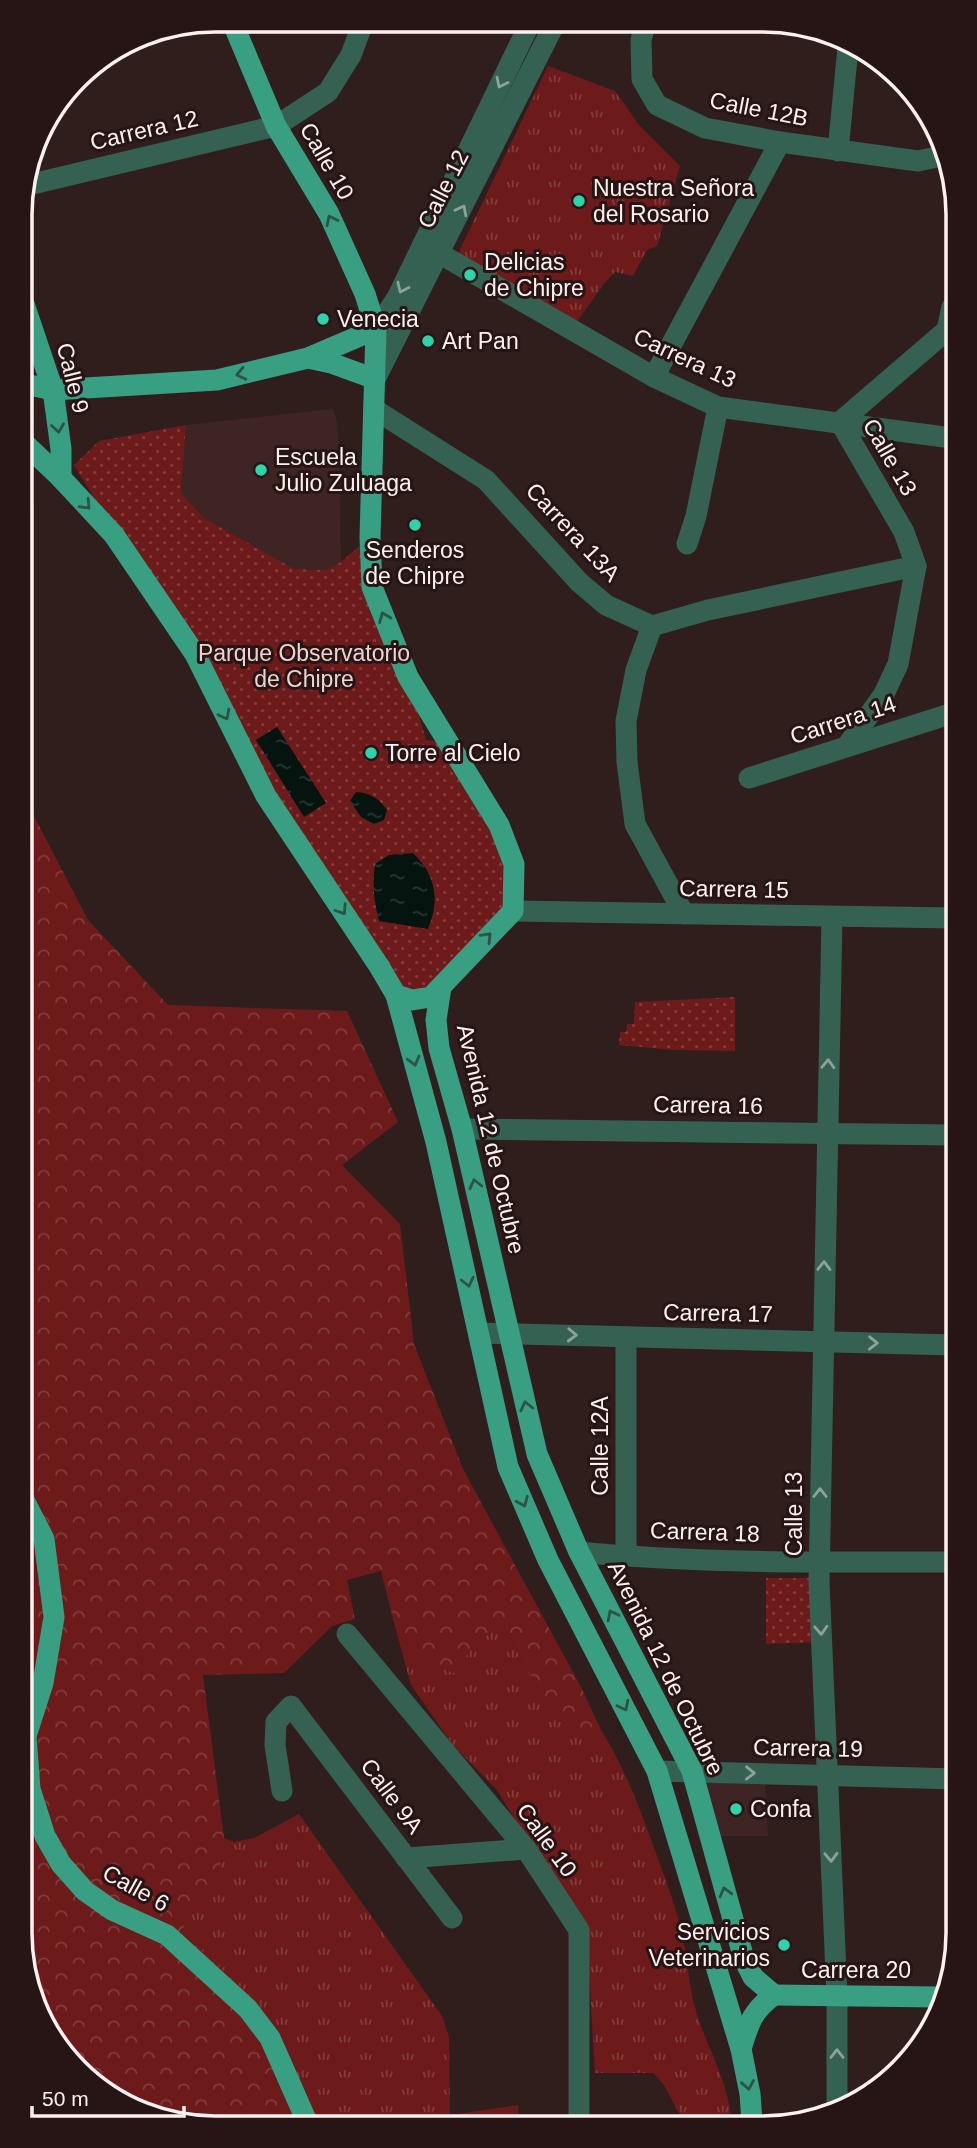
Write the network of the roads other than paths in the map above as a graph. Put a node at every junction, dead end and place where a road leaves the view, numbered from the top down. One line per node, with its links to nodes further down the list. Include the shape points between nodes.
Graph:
1 (236, 32): 7 (main road, Calle 10)
2 (360, 32): 7 (street, Carrera 12, via 328,92)
3 (526, 32): 12 (street, Calle 12, one-way to 12)
4 (550, 32): 12 (street, Calle 12, one-way to 4)
5 (643, 32): 8 (street, Calle 12B, via 642,79 657,105 705,128)
6 (848, 52): 9 (street, Calle 12B)
7 (276, 126): 11 (street, Carrera 12); 14 (main road, Calle 10, one-way to 7, via 329,214)
8 (780, 142): 9 (street, Calle 12B); 17 (street)
9 (838, 150): 10 (street, via 918,162)
10 (936, 157)
11 (34, 184)
12 (431, 249): 14 (street, Calle 12, one-way to 14); 17 (street, Carrera 13); 18 (street, Calle 12)
13 (32, 328): 20 (main road, Calle 9)
14 (376, 329): 16 (main road); 18 (main road)
15 (946, 332): 23 (street, Calle 13)
16 (308, 358): 18 (main road); 20 (main road, one-way to 20, via 217,380)
17 (654, 377): 21 (street, Carrera 13)
18 (375, 379): 22 (main road)
19 (32, 386): 20 (main road)
20 (53, 390): 26 (main road, Calle 9, one-way to 26)
21 (718, 407): 23 (street, Carrera 13); 27 (street)
22 (374, 408): 29 (street, Carrera 13A, via 486,480 579,582 606,605); 33 (main road, one-way to 22, via 514,864 499,825 408,677 372,587)
23 (840, 422): 24 (street, Carrera 13); 28 (street, Calle 13, via 904,532)
24 (946, 437)
25 (32, 451): 26 (main road)
26 (61, 478): 38 (main road, one-way to 38, via 114,535 195,654 266,796)
27 (687, 544)
28 (916, 566): 29 (street); 31 (street, Calle 13, via 898,664 884,694)
29 (652, 626): 34 (street, via 636,670 626,721 627,762 635,824)
30 (946, 715): 31 (street, Carrera 14)
31 (846, 746): 32 (street, Carrera 14)
32 (750, 778)
33 (513, 911): 34 (street, Carrera 15); 37 (main road, one-way to 33)
34 (684, 914): 35 (street, Carrera 15)
35 (832, 917): 36 (street, Carrera 15); 40 (street, Calle 13, one-way to 35)
36 (946, 918)
37 (441, 987): 38 (main road, via 424,999); 39 (main road, Avenida 12 de Octubre, via 436,1020 439,1048)
38 (396, 995): 42 (main road, one-way to 42, via 436,1142)
39 (462, 1129): 40 (street, Carrera 16); 43 (main road, Avenida 12 de Octubre, one-way to 39)
40 (826, 1132): 41 (street, Carrera 16); 45 (street, Calle 13, one-way to 40)
41 (945, 1135)
42 (479, 1333): 43 (street, Carrera 17); 54 (main road, one-way to 54, via 508,1467 548,1560)
43 (509, 1334): 44 (street, Carrera 17, one-way to 44); 48 (main road, Avenida 12 de Octubre, one-way to 43, via 537,1454)
44 (626, 1337): 45 (street, Carrera 17); 49 (street, Calle 12A)
45 (822, 1342): 46 (street, Carrera 17, one-way to 46); 50 (street, Calle 13, one-way to 45)
46 (945, 1345)
47 (32, 1516): 53 (main road, Calle 6, via 44,1539 54,1617)
48 (579, 1552): 49 (street, Carrera 18); 55 (main road, Avenida 12 de Octubre, one-way to 48)
49 (626, 1556): 50 (street, Carrera 18)
50 (820, 1562): 51 (street, Carrera 18); 56 (street, Calle 13, one-way to 56)
51 (945, 1562)
52 (347, 1634): 60 (street, Calle 10)
53 (32, 1717)
54 (657, 1771): 55 (street, Carrera 19); 66 (main road)
55 (692, 1772): 56 (street, Carrera 19, one-way to 56); 63 (main road, Avenida 12 de Octubre, one-way to 55, via 753,1977 744,1959)
56 (827, 1774): 57 (street, Carrera 19); 64 (street, Calle 13, one-way to 64)
57 (945, 1779)
58 (282, 1791): 61 (street, Calle 9A, via 276,1722 291,1706)
59 (32, 1795): 68 (main road, Calle 6, via 45,1836 61,1864 85,1891 112,1910 167,1935 248,2009 270,2038)
60 (526, 1849): 61 (street); 69 (street, Calle 10, via 579,1930)
61 (406, 1858): 62 (street, Calle 9A)
62 (452, 1918)
63 (774, 1996): 64 (main road, Carrera 20); 66 (main road, via 752,2016)
64 (837, 1996): 65 (main road, Carrera 20); 67 (street, Calle 13, one-way to 64)
65 (934, 1997)
66 (741, 2049): 70 (main road, one-way to 70)
67 (837, 2101)
68 (304, 2116)
69 (579, 2116)
70 (752, 2116)

